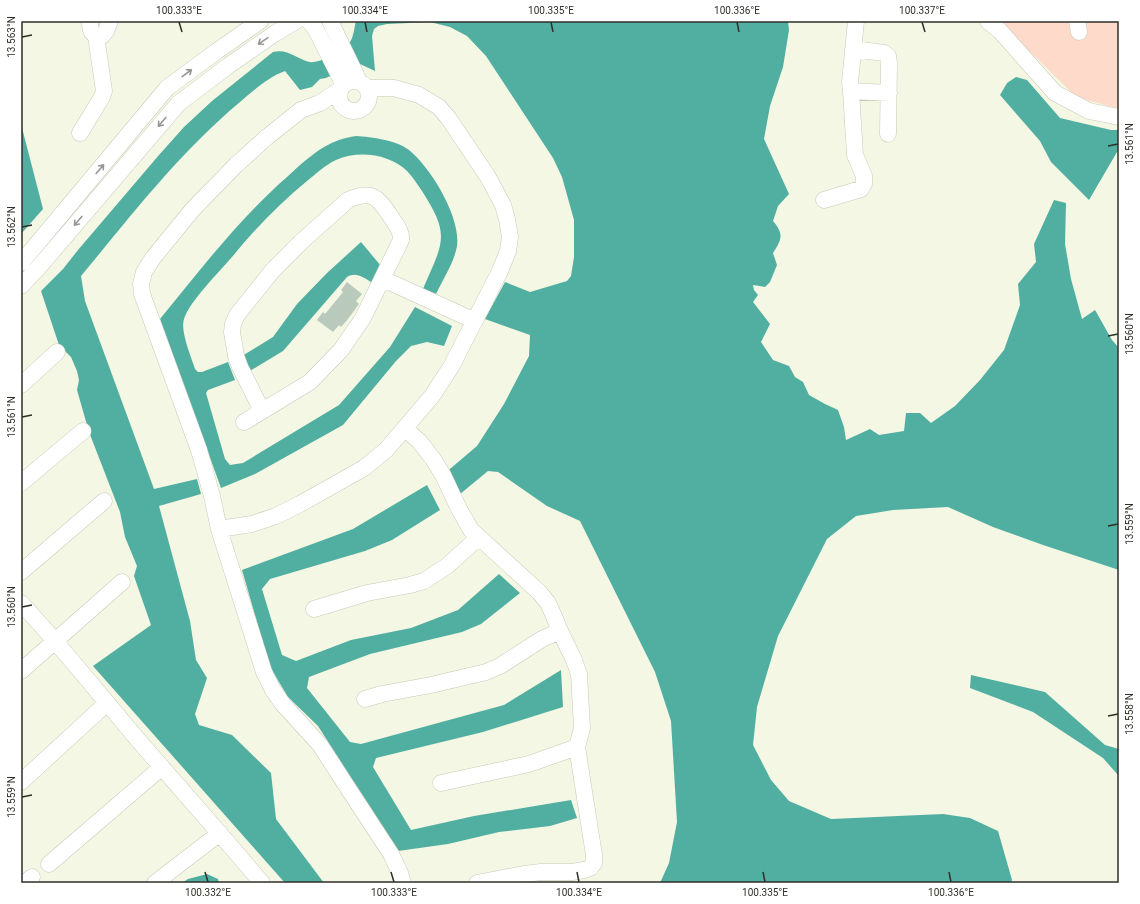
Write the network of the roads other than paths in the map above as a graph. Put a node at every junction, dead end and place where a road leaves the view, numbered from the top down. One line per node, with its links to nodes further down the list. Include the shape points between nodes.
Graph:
1 (90, 21): 9 (street, via 92,33)
2 (110, 21): 9 (street, via 106,32 102,36)
3 (260, 21): 20 (street, one-way to 3, via 167,88)
4 (856, 21): 10 (street)
5 (988, 21): 16 (street, via 1055,93 1089,111)
6 (330, 22): 11 (street)
7 (293, 23): 8 (street); 22 (street, one-way to 22, via 179,102)
8 (312, 24): 11 (street, via 327,53)
9 (96, 36): 17 (street, via 104,91)
10 (853, 49): 12 (street); 13 (street, via 884,53 888,56)
11 (357, 85): 14 (street); 15 (street, via 339,100); 15 (street, via 360,110 350,111); 23 (street, via 394,88 413,93 439,107 488,177 503,205 510,237 508,251)
12 (851, 92): 13 (street); 19 (street, via 855,154 864,176 864,184 861,189)
13 (889, 93): 18 (street)
14 (320, 103): 15 (street); 32 (street, via 301,110 236,165 193,209 153,258 144,272 141,284 145,306 199,450)
15 (345, 108)
16 (1119, 117)
17 (80, 132)
18 (888, 134)
19 (824, 200)
20 (21, 263)
21 (382, 280): 23 (street); 26 (street, via 363,318 341,350 310,382); 26 (street, via 399,247 402,235 380,200 372,196 356,196 348,200 273,270 233,324 236,356)
22 (21, 286)
23 (475, 321): 28 (street, via 448,373)
24 (57, 352): 25 (street)
25 (21, 385)
26 (262, 411): 27 (street)
27 (244, 422)
28 (405, 429): 32 (street, via 386,450 364,468 300,504 252,524); 33 (street, via 419,441 433,459 471,530)
29 (83, 431): 30 (street)
30 (21, 483)
31 (104, 501): 34 (street)
32 (218, 529): 51 (street, via 259,658 273,690 289,712 320,745 387,849)
33 (479, 537): 37 (street, via 447,566 424,581 367,593); 38 (street, via 539,592)
34 (21, 572)
35 (122, 582): 39 (street)
36 (21, 603): 39 (street)
37 (314, 609)
38 (560, 631): 41 (street, via 486,672 382,694); 43 (street, via 574,660 581,687 582,728)
39 (56, 640): 40 (street); 42 (street)
40 (21, 671)
41 (365, 700)
42 (107, 703): 44 (street); 45 (street)
43 (577, 747): 46 (street, via 529,764); 52 (street, via 594,863 590,868 572,872 535,873)
44 (162, 768): 47 (street); 48 (street)
45 (21, 782)
46 (441, 784)
47 (220, 833): 49 (street); 50 (street)
48 (49, 864)
49 (155, 883)
50 (262, 883)
51 (403, 883)
52 (477, 883)

